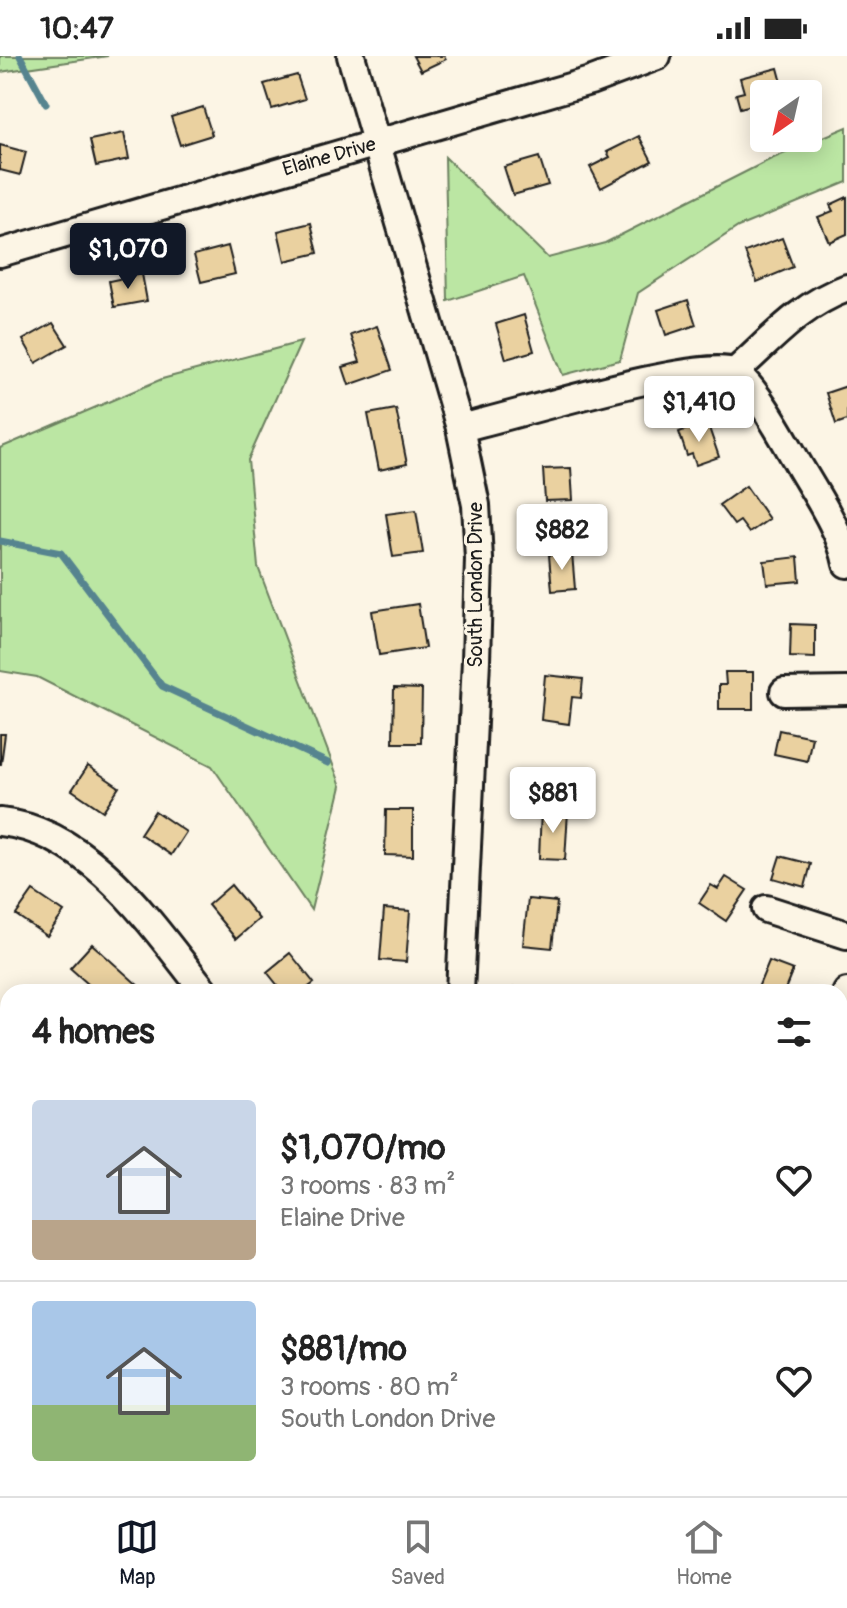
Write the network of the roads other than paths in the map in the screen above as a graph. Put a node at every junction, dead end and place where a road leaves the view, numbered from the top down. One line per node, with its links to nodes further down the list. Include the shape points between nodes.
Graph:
1 (351, 56): 3 (street, South London Drive)
2 (657, 56): 3 (street, Elaine Drive)
3 (377, 143): 4 (street, Elaine Drive); 7 (street, South London Drive)
4 (0, 253)
5 (847, 288): 6 (street, via 789,320)
6 (735, 372): 7 (street, via 717,369 666,376); 8 (street, via 793,454)
7 (460, 428): 15 (street, South London Drive, via 476,505 479,559)
8 (847, 560)
9 (847, 691): 10 (street)
10 (784, 692)
11 (0, 822): 14 (street, via 59,841 103,871)
12 (766, 909): 13 (street)
13 (847, 935)
14 (199, 984)
15 (460, 984)

